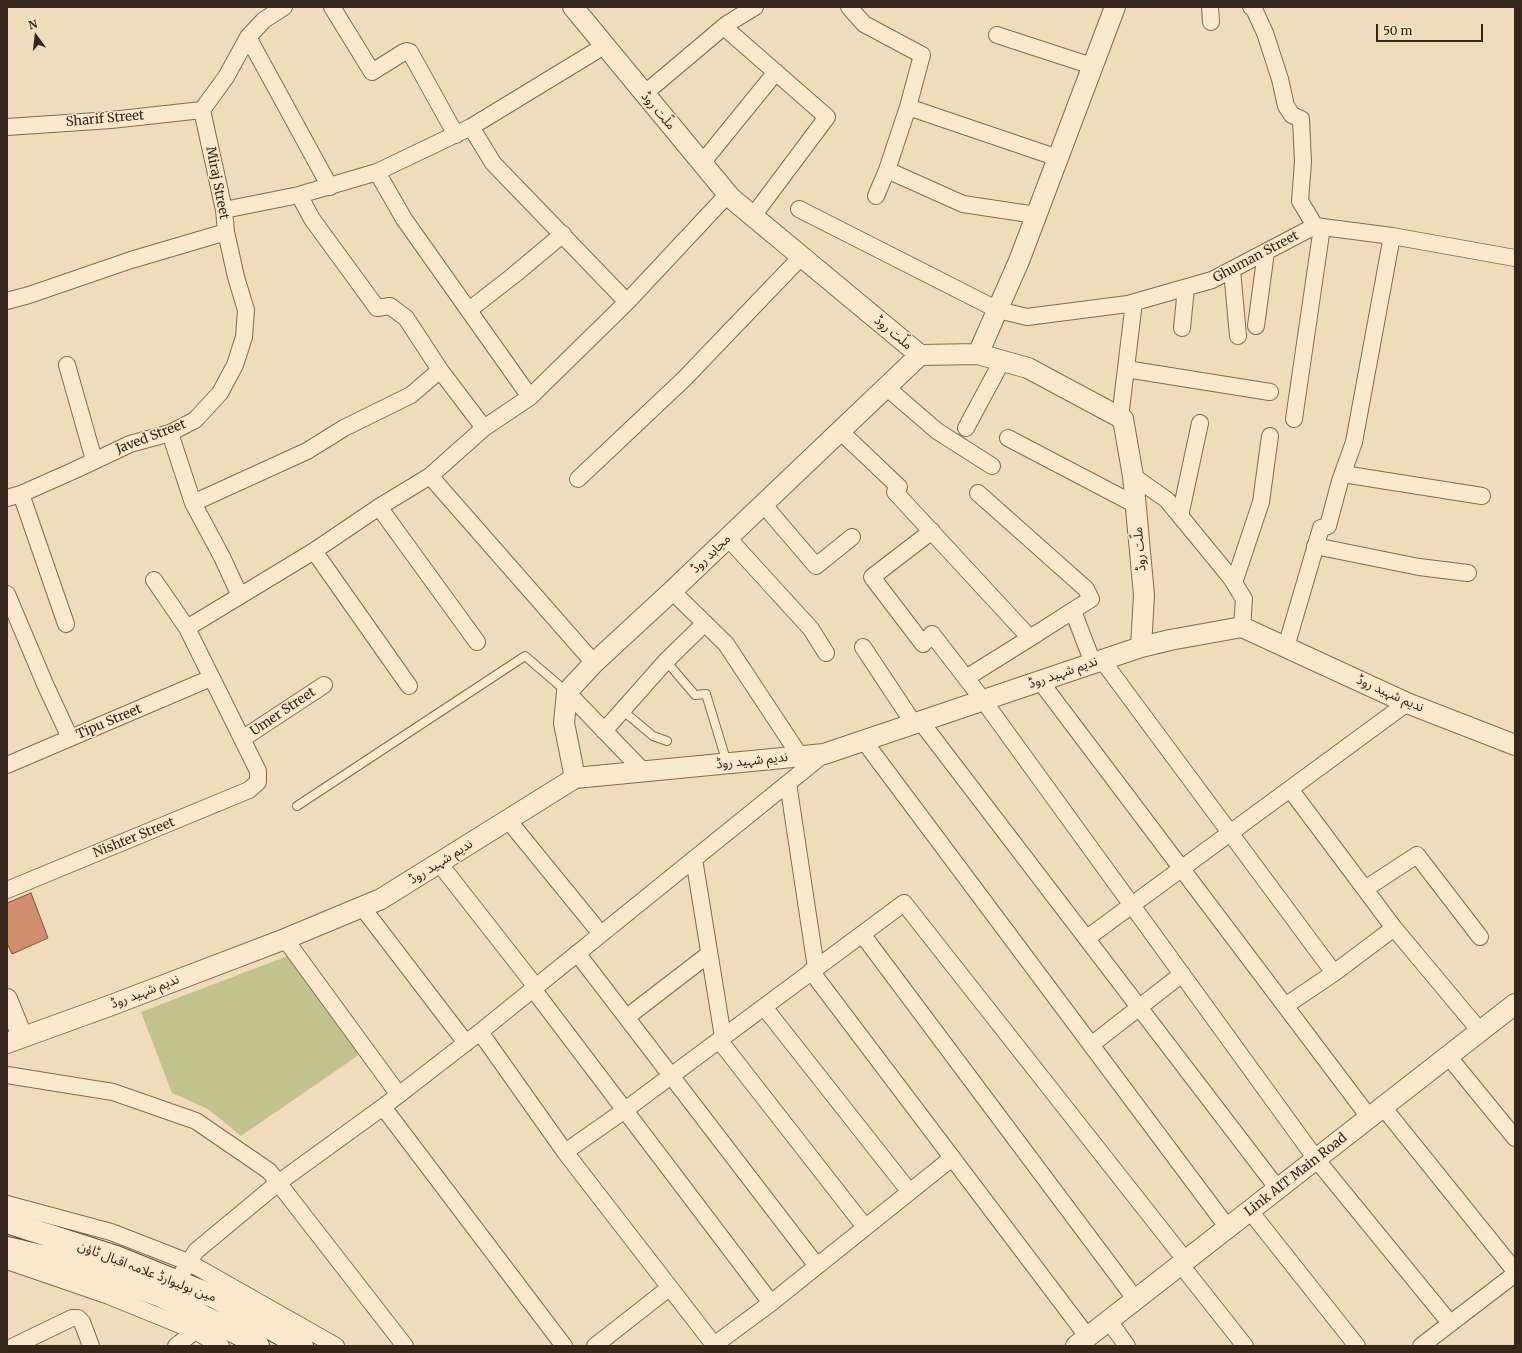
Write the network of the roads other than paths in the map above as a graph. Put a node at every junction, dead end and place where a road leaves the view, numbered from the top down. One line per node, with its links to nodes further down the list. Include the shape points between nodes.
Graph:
1 (284, 7): 10 (street, via 264,20)
2 (332, 7): 19 (street, via 372,72 404,52 410,52)
3 (573, 7): 11 (street, ملّت روڈ)
4 (755, 7): 8 (street)
5 (849, 7): 15 (street, via 864,24 922,55)
6 (1115, 7): 12 (street)
7 (1251, 7): 32 (street, via 1265,33 1286,106 1292,115 1301,119 1303,162 1300,201)
8 (724, 27): 13 (street); 14 (street)
9 (997, 35): 12 (street)
10 (248, 37): 16 (street, via 226,77); 24 (street)
11 (604, 46): 14 (street, ملّت روڈ); 18 (street)
12 (1092, 66): 20 (street)
13 (776, 72): 21 (street); 31 (street, via 827,117)
14 (644, 94): 21 (street, ملّت روڈ)
15 (908, 107): 20 (street); 22 (street)
16 (202, 110): 17 (street, Sharif Street, via 111,120); 29 (street, Miraj Street)
17 (7, 127)
18 (471, 127): 19 (street); 34 (street, via 493,163)
19 (456, 135): 23 (street)
20 (1058, 158): 30 (street)
21 (702, 163): 25 (street, ملّت روڈ)
22 (886, 170): 27 (street); 30 (street, via 963,204)
23 (376, 172): 24 (street); 44 (street, via 404,219)
24 (330, 187): 26 (street)
25 (728, 194): 31 (street, ملّت روڈ); 42 (street)
26 (300, 195): 29 (street); 54 (street, via 312,219 377,308 390,306 406,318)
27 (876, 196)
28 (799, 209): 45 (street, Ghuman Street)
29 (224, 210): 33 (street, Miraj Street)
30 (1036, 215): 45 (street)
31 (753, 216): 37 (street, ملّت روڈ)
32 (1318, 226): 35 (street); 36 (street, Ghuman Street); 59 (street)
33 (226, 232): 41 (street, Miraj Street); 64 (street, Javed Street, via 246,310 244,337 235,365 220,393 195,420)
34 (563, 234): 42 (street); 44 (street)
35 (1392, 236): 38 (street); 69 (street, via 1354,442)
36 (1266, 252): 39 (street, Ghuman Street); 46 (street)
37 (801, 256): 50 (street, ملّت روڈ); 72 (street, via 684,379)
38 (1515, 258)
39 (1232, 270): 40 (street, Ghuman Street, via 1212,280); 48 (street)
40 (1186, 288): 43 (street, Ghuman Street); 47 (street)
41 (7, 301)
42 (627, 302): 57 (street)
43 (1134, 302): 45 (street, Ghuman Street, via 1027,317); 53 (street)
44 (469, 310): 57 (street)
45 (998, 310): 49 (street)
46 (1256, 326)
47 (1182, 328)
48 (1238, 336)
49 (978, 354): 50 (street, ملّت روڈ); 51 (street, ملّت روڈ)
50 (920, 355): 55 (street, مجاہد روڈ)
51 (1002, 361): 58 (street, ملّت روڈ, via 1028,368); 62 (street)
52 (66, 365): 67 (street)
53 (1126, 369): 56 (street); 58 (street)
54 (440, 370): 61 (street); 76 (street, via 411,395 344,428 301,454)
55 (886, 387): 63 (street, مجاہد روڈ); 68 (street, via 937,431)
56 (1270, 392)
57 (530, 397): 61 (street)
58 (1120, 418): 71 (street, ملّت روڈ, via 1123,419)
59 (1294, 419)
60 (1200, 423): 80 (street)
61 (484, 428): 70 (street)
62 (966, 428)
63 (840, 431): 77 (street, مجاہد روڈ); 81 (street, via 899,486 895,492)
64 (170, 433): 67 (street, Javed Street, via 130,444); 76 (street)
65 (1270, 436): 88 (street, via 1261,502)
66 (1008, 438): 78 (street)
67 (94, 460): 74 (street, Javed Street)
68 (992, 466)
69 (1343, 474): 75 (street); 84 (street, via 1328,526 1321,528)
70 (430, 476): 79 (street); 105 (street)
71 (1133, 476): 78 (street, ملّت روڈ); 80 (street, via 1168,500)
72 (578, 480)
73 (978, 493): 92 (street, via 1086,589 1091,599)
74 (14, 496): 94 (street)
75 (1482, 496)
76 (193, 504): 91 (street)
77 (763, 504): 82 (street, via 816,566); 83 (street, مجاہد روڈ)
78 (1136, 504): 100 (street, ملّت روڈ, via 1144,595)
79 (379, 507): 85 (street); 98 (street)
80 (1180, 516): 88 (street)
81 (932, 531): 97 (street); 107 (street, via 872,577 923,644 932,634)
82 (852, 537)
83 (728, 538): 89 (street, مجاہد روڈ); 102 (street, via 811,629)
84 (1316, 546): 86 (street, via 1419,567); 101 (street)
85 (314, 551): 91 (street); 110 (street)
86 (1468, 573)
87 (154, 580): 96 (street)
88 (1234, 583): 95 (street, via 1244,599)
89 (672, 591): 93 (street); 105 (street, مجاہد روڈ)
90 (7, 594): 117 (street)
91 (240, 596): 96 (street)
92 (1073, 611): 97 (street); 104 (street)
93 (705, 623): 103 (street); 123 (street, via 726,644)
94 (66, 624)
95 (1242, 627): 100 (street, ندیم شہید روڈ); 101 (street, ندیم شہید روڈ)
96 (187, 628): 106 (street)
97 (1030, 638): 107 (street)
98 (477, 642)
99 (864, 647): 115 (street)
100 (1140, 647): 104 (street, ندیم شہید روڈ)
101 (1286, 647): 113 (street, ندیم شہید روڈ)
102 (826, 653)
103 (666, 661): 114 (street); 125 (lane, via 695,695 706,694)
104 (1098, 661): 108 (street, ندیم شہید روڈ); 132 (street)
105 (594, 663): 111 (street, مجاہد روڈ)
106 (211, 678): 117 (street, Tipu Street); 118 (street)
107 (966, 678): 112 (street)
108 (1040, 681): 112 (street, ندیم شہید روڈ); 135 (street)
109 (324, 685): 118 (street, Umer Street)
110 (409, 686)
111 (567, 692): 116 (street); 127 (street, via 564,723); 130 (lane, via 525,656)
112 (983, 700): 115 (street, ندیم شہید روڈ); 138 (street)
113 (1407, 703): 121 (street, ندیم شہید روڈ); 129 (street)
114 (622, 710): 116 (street); 119 (lane, via 653,736)
115 (917, 723): 120 (street, ندیم شہید روڈ); 144 (street)
116 (604, 730): 126 (street)
117 (70, 738): 124 (street, Tipu Street)
118 (242, 740): 136 (street, Nishter Street, via 258,772 258,782 249,790)
119 (667, 741)
120 (864, 741): 122 (street, ندیم شہید روڈ); 163 (street)
121 (1515, 745)
122 (824, 754): 123 (street, ندیم شہید روڈ); 128 (street)
123 (800, 756): 125 (street, ندیم شہید روڈ)
124 (8, 761)
125 (727, 764): 126 (street, ندیم شہید روڈ)
126 (644, 772): 127 (street, ندیم شہید روڈ)
127 (575, 778): 131 (street, ندیم شہید روڈ)
128 (788, 783): 133 (street); 148 (street)
129 (1290, 789): 132 (street); 137 (street)
130 (297, 806)
131 (508, 820): 134 (street, ندیم شہید روڈ); 141 (street)
132 (1230, 833): 135 (street); 150 (street)
133 (694, 859): 141 (street); 147 (street)
134 (439, 863): 139 (street, ندیم شہید روڈ, via 381,899); 151 (street)
135 (1182, 868): 138 (street); 154 (street)
136 (7, 890)
137 (1365, 890): 140 (street); 143 (street, via 1417,855)
138 (1132, 905): 144 (street); 149 (street)
139 (362, 906): 145 (street, ندیم شہید روڈ); 162 (street)
140 (1394, 928): 150 (street); 158 (street)
141 (601, 934): 146 (street)
142 (862, 934): 148 (street); 186 (street, via 904,903); 191 (street)
143 (1480, 937)
144 (1087, 938): 156 (street)
145 (285, 939): 161 (street, ندیم شہید روڈ); 167 (street)
146 (577, 953): 151 (street); 157 (street)
147 (709, 954): 157 (street); 160 (street)
148 (814, 970): 155 (street); 173 (street)
149 (1182, 974): 156 (street); 174 (street)
150 (1334, 974): 154 (street)
151 (534, 988): 159 (street); 169 (street)
152 (7, 999): 161 (street)
153 (1515, 1004): 158 (street, Link AIT Main Road)
154 (1285, 1006): 170 (street)
155 (764, 1007): 160 (street); 177 (street)
156 (1139, 1007): 163 (street); 176 (street)
157 (627, 1018): 166 (street)
158 (1480, 1030): 164 (street, Link AIT Main Road)
159 (480, 1032): 162 (street); 172 (street)
160 (721, 1039): 166 (street); 181 (street)
161 (14, 1040)
162 (466, 1043): 167 (street)
163 (1091, 1045): 182 (street)
164 (1448, 1056): 170 (street, Link AIT Main Road); 171 (street)
165 (7, 1075): 175 (street, via 113,1092 196,1121 269,1172)
166 (671, 1075): 169 (street); 187 (street)
167 (399, 1095): 168 (street)
168 (383, 1108): 175 (street); 207 (street)
169 (625, 1110): 172 (street); 193 (street)
170 (1376, 1112): 174 (street, Link AIT Main Road); 188 (street)
171 (1515, 1138)
172 (565, 1152): 190 (street)
173 (952, 1158): 177 (street); 197 (street)
174 (1316, 1159): 176 (street, Link AIT Main Road); 195 (street)
175 (278, 1183): 185 (street, via 196,1251); 206 (street)
176 (1278, 1189): 179 (street, Link AIT Main Road)
177 (909, 1191): 181 (street)
178 (7, 1204): 185 (street, via 111,1232)
179 (1250, 1211): 182 (street, Link AIT Main Road); 211 (street)
180 (7, 1222): 189 (main road, مین بولیوارڈ علامہ اقبال ٹاؤن, via 116,1257)
181 (865, 1227): 187 (street)
182 (1228, 1228): 186 (street, Link AIT Main Road)
183 (7, 1248): 192 (main road, مین بولیوارڈ علامہ اقبال ٹاؤن, via 53,1259)
184 (7, 1261): 196 (street, via 109,1296)
185 (188, 1262): 189 (street); 205 (street)
186 (1183, 1263): 191 (street, Link AIT Main Road); 210 (street)
187 (817, 1266): 193 (street)
188 (1515, 1272): 195 (street)
189 (177, 1280): 192 (street); 204 (main road, مین بولیوارڈ علامہ اقبال ٹاؤن, via 215,1297)
190 (669, 1288): 198 (street); 208 (street)
191 (1136, 1300): 194 (street, Link AIT Main Road)
192 (171, 1301): 203 (main road, مین بولیوارڈ علامہ اقبال ٹاؤن)
193 (771, 1303): 198 (street)
194 (1109, 1321): 197 (street, Link AIT Main Road); 209 (street)
195 (1450, 1323): 212 (street)
196 (195, 1330): 201 (street); 202 (street)
197 (1082, 1341)
198 (715, 1345)
199 (14, 1346): 200 (street, via 72,1318 78,1318)
200 (91, 1346)
201 (176, 1346)
202 (221, 1346)
203 (258, 1346)
204 (302, 1346)
205 (336, 1346)
206 (405, 1346)
207 (564, 1346)
208 (595, 1346)
209 (1127, 1346)
210 (1245, 1346)
211 (1357, 1346)
212 (1421, 1346)

